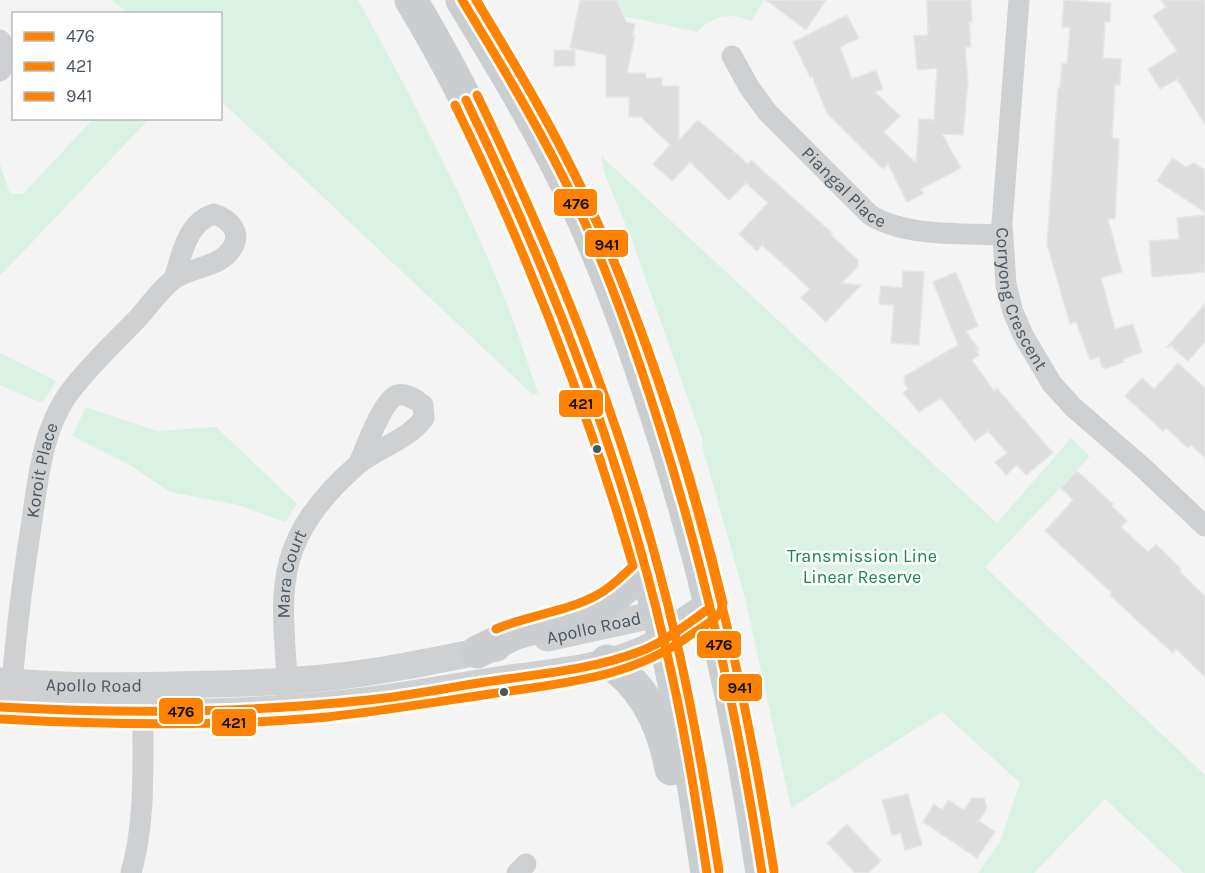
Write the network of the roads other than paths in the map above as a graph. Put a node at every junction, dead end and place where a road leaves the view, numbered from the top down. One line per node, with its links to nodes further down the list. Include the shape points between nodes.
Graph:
1 (411, 0): 11 (main road, via 474,116 545,273 600,418)
2 (462, 0): 12 (main road, via 547,146 610,284 669,452)
3 (1018, 0): 7 (street, Corryong Crescent)
4 (0, 40): 6 (street, via 7,55)
5 (732, 56): 7 (street, Piangal Place, via 768,113 870,215 913,230)
6 (0, 71)
7 (1002, 235): 10 (street, Corryong Crescent, via 1006,285 1013,312 1052,384)
8 (174, 279): 16 (street, Koroit Place, via 71,390 52,425 40,468)
9 (358, 463): 17 (street, Mara Court, via 319,503 304,525 288,562 282,606)
10 (1205, 526)
11 (646, 569): 13 (main road); 14 (main road, via 604,606 516,633)
12 (711, 606): 13 (main road, Apollo Road); 22 (main road, via 732,693)
13 (660, 626): 14 (street, Apollo Road); 15 (street, Apollo Road, via 641,651); 21 (main road, via 692,774)
14 (477, 652): 17 (street, Apollo Road, via 334,677)
15 (607, 661): 17 (street, Apollo Road, via 382,698); 20 (main road, via 637,686 657,721 667,751 682,834)
16 (6, 694): 18 (street, Apollo Road)
17 (289, 694): 18 (street, Apollo Road, via 212,711)
18 (142, 698): 19 (street, via 143,804)
19 (131, 873)
20 (695, 873)
21 (707, 873)
22 (762, 873)

